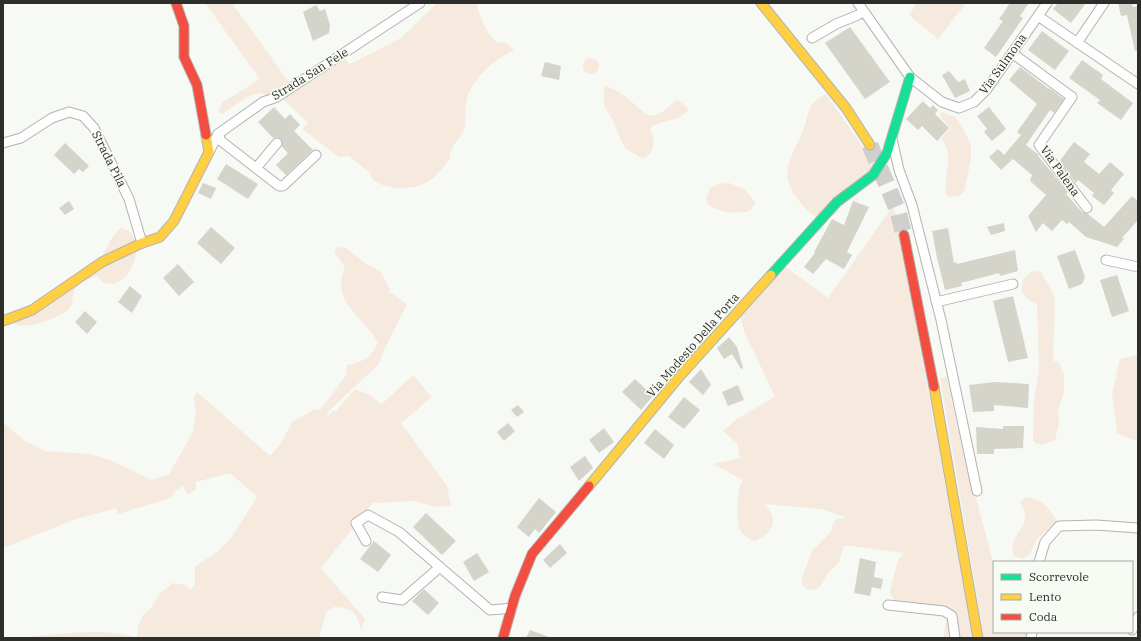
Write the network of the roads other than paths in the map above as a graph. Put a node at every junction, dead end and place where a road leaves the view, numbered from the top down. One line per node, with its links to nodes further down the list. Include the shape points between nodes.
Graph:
1 (176, 3): 19 (main road, via 184,26 184,57 197,85)
2 (420, 3): 14 (street, Strada San Fele, via 277,97 263,102)
3 (761, 3): 18 (main road, via 846,108)
4 (858, 3): 7 (street)
5 (1047, 3): 8 (street, Via Sulmona)
6 (1104, 3): 10 (street)
7 (863, 12): 9 (street); 12 (street)
8 (1038, 16): 10 (street); 11 (street, Via Sulmona)
9 (812, 38)
10 (1077, 43): 13 (street)
11 (1012, 53): 12 (street, Via Sulmona, via 983,93 974,102 959,108 942,102); 22 (street, Via Palena, via 1072,97 1039,145)
12 (910, 78): 15 (main road, Via Modesto Della Porta)
13 (1138, 84)
14 (218, 134): 19 (street, Strada San Fele); 21 (street, via 221,141)
15 (892, 136): 28 (street); 37 (main road, Via Modesto Della Porta, via 887,153 873,174 837,202 778,266 679,377 532,554)
16 (277, 142): 21 (street)
17 (3, 143): 24 (street, Strada Pila, via 21,138 52,118 69,112 83,116 94,128 129,199)
18 (870, 145)
19 (209, 152): 24 (main road, via 174,221 160,237)
20 (316, 154): 21 (street, via 283,186 274,183)
21 (256, 168)
22 (1087, 208)
23 (904, 235): 42 (main road)
24 (142, 243): 29 (main road, via 102,262 32,310)
25 (1106, 260): 26 (street)
26 (1138, 267)
27 (1013, 284): 28 (street)
28 (936, 302): 30 (street)
29 (3, 321)
30 (978, 491)
31 (1138, 528): 33 (street, via 1059,526 1045,542)
32 (366, 541): 34 (street, via 356,523 368,515 399,532)
33 (1039, 561)
34 (440, 567): 35 (street, via 402,600); 37 (street, via 490,610)
35 (382, 597)
36 (888, 605): 41 (street, via 944,611 952,616)
37 (512, 608): 40 (main road, Via Modesto Della Porta)
38 (1138, 617): 39 (street)
39 (1133, 628)
40 (503, 638)
41 (955, 638)
42 (978, 638)

